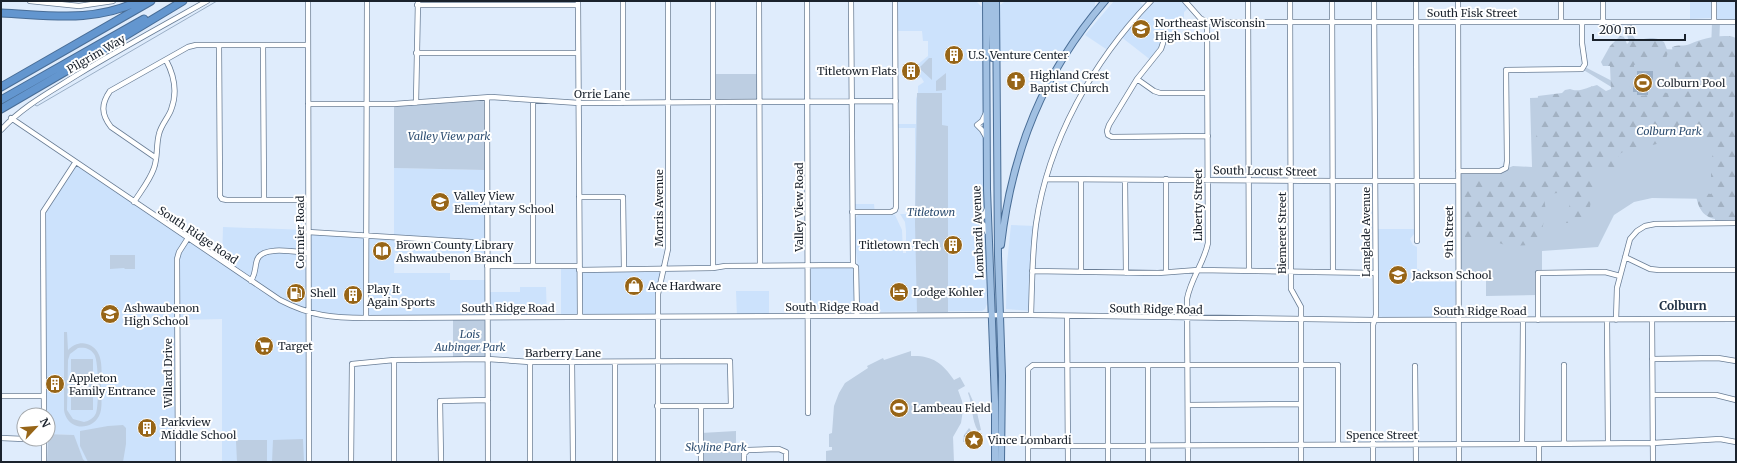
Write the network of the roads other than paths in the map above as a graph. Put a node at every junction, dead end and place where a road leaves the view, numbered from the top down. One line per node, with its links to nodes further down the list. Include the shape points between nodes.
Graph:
1 (30, 1): 32 (street, via 79,6)
2 (113, 1): 32 (street)
3 (139, 1): 35 (highway, via 113,11 81,16 33,16)
4 (151, 1): 57 (highway)
5 (176, 1): 60 (highway)
6 (183, 1): 73 (highway)
7 (207, 1): 75 (street, Pilgrim Way, via 35,100)
8 (308, 1): 51 (street, Cormier Road)
9 (367, 1): 72 (street)
10 (623, 1): 70 (street)
11 (668, 1): 64 (street, Morris Avenue)
12 (713, 1): 65 (street)
13 (759, 1): 66 (street)
14 (807, 1): 67 (street, Valley View Road)
15 (851, 1): 62 (street)
16 (895, 1): 63 (street)
17 (986, 1): 74 (main road, Lombardi Avenue)
18 (991, 1): 55 (main road, via 992,47)
19 (996, 1): 55 (main road, Lombardi Avenue)
20 (1106, 1): 105 (main road, via 1065,54 1034,114 1011,181)
21 (1151, 1): 82 (street, via 1115,42 1095,70 1065,127)
22 (1185, 1): 36 (street)
23 (1248, 1): 47 (street)
24 (1290, 1): 37 (street, Biemeret Street)
25 (1332, 1): 38 (street)
26 (1374, 1): 39 (street, Langlade Avenue)
27 (1416, 1): 40 (street)
28 (1458, 1): 41 (street, 9th Street)
29 (1561, 1): 42 (street)
30 (1603, 1): 44 (street)
31 (1714, 1): 45 (street)
32 (90, 3)
33 (417, 3): 34 (street); 52 (street)
34 (578, 3): 53 (street)
35 (4, 12)
36 (1207, 22): 47 (street, South Fisk Street); 58 (street, Liberty Street)
37 (1290, 22): 38 (street, South Fisk Street); 47 (street, South Fisk Street); 89 (street, Biemeret Street)
38 (1332, 22): 39 (street, South Fisk Street); 90 (street)
39 (1374, 22): 40 (street, South Fisk Street); 91 (street, Langlade Avenue)
40 (1416, 22): 41 (street, South Fisk Street); 92 (street)
41 (1458, 22): 42 (street, South Fisk Street); 81 (street, 9th Street)
42 (1561, 22): 43 (street, South Fisk Street)
43 (1582, 22): 44 (street, South Fisk Street); 81 (street, via 1585,64 1582,69 1506,70 1506,168 1500,171)
44 (1603, 22): 45 (street, South Fisk Street)
45 (1714, 22): 46 (street, South Fisk Street)
46 (1736, 22)
47 (1248, 23): 87 (street)
48 (1163, 43): 56 (street)
49 (219, 45): 50 (street); 54 (street, via 188,47); 94 (street, via 219,192 221,198 227,200)
50 (263, 45): 51 (street); 94 (street)
51 (308, 45): 71 (street, Cormier Road)
52 (416, 53): 53 (street); 68 (street)
53 (578, 53): 69 (street)
54 (166, 60): 79 (street, via 175,90 171,110 158,136); 79 (street, via 110,91 103,106 106,120 111,127)
55 (996, 71): 105 (main road, Lombardi Avenue)
56 (1137, 79): 58 (street, via 1160,93); 77 (street, via 1109,126 1108,135)
57 (1, 87)
58 (1208, 93): 77 (street, Liberty Street)
59 (487, 98): 61 (street, Orrie Lane); 68 (street, Orrie Lane); 103 (street)
60 (1, 100)
61 (533, 100): 69 (street, Orrie Lane); 111 (street)
62 (852, 101): 63 (street, Orrie Lane); 67 (street, Orrie Lane); 97 (street)
63 (896, 101): 97 (street, via 895,210)
64 (668, 102): 65 (street, Orrie Lane); 70 (street, Orrie Lane); 115 (street, Morris Avenue, via 668,249)
65 (713, 102): 66 (street, Orrie Lane); 113 (street)
66 (759, 102): 67 (street, Orrie Lane); 107 (street)
67 (807, 102): 108 (street, Valley View Road)
68 (416, 103): 72 (street, Orrie Lane)
69 (579, 103): 70 (street, Orrie Lane); 93 (street)
70 (623, 103)
71 (308, 104): 72 (street, Orrie Lane); 95 (street, Cormier Road)
72 (366, 104): 100 (street)
73 (1, 109)
74 (986, 112): 78 (main road, Lombardi Avenue); 78 (street, via 977,126 983,131)
75 (11, 118): 76 (street, Pilgrim Way); 80 (street, South Ridge Road)
76 (1, 130)
77 (1208, 136): 86 (street, Liberty Street)
78 (986, 141): 132 (main road, Lombardi Avenue)
79 (156, 158): 96 (street, via 150,179)
80 (75, 163): 96 (street, South Ridge Road); 166 (street, via 43,212)
81 (1458, 171): 88 (street, 9th Street)
82 (1047, 179): 83 (street, South Locust Street); 118 (street, via 1036,223)
83 (1081, 180): 84 (street, South Locust Street); 121 (street)
84 (1126, 180): 85 (street, South Locust Street); 125 (street)
85 (1166, 180): 86 (street, South Locust Street); 122 (street)
86 (1208, 180): 87 (street, South Locust Street); 116 (street, Liberty Street, via 1208,243 1206,255)
87 (1249, 180): 89 (street, South Locust Street); 119 (street)
88 (1458, 180): 92 (street, South Locust Street); 143 (street, 9th Street)
89 (1291, 181): 90 (street, South Locust Street); 120 (street, Biemeret Street)
90 (1333, 181): 91 (street, South Locust Street); 123 (street)
91 (1375, 181): 92 (street, South Locust Street); 124 (street, Langlade Avenue)
92 (1416, 181): 102 (street)
93 (579, 197): 112 (street); 114 (street, via 624,197)
94 (264, 200): 95 (street)
95 (308, 200): 99 (street, Cormier Road)
96 (134, 202): 101 (street, South Ridge Road)
97 (852, 212): 109 (street)
98 (1736, 223): 106 (street, via 1645,226 1630,239)
99 (308, 232): 100 (street); 104 (street, Cormier Road)
100 (366, 235): 103 (street); 137 (street)
101 (188, 238): 127 (street, South Ridge Road); 195 (street, Willard Drive, via 177,259)
102 (1417, 241)
103 (487, 243): 110 (street)
104 (308, 253): 127 (street, via 264,253 257,260 256,272); 128 (street, Cormier Road)
105 (998, 256): 133 (main road, Lombardi Avenue)
106 (1625, 257): 117 (street, via 1650,269); 126 (street)
107 (760, 265): 108 (street); 113 (street)
108 (808, 265): 109 (street); 130 (street, Valley View Road)
109 (853, 265): 131 (street, via 856,267)
110 (487, 266): 111 (street); 138 (street)
111 (534, 266): 112 (street)
112 (579, 268): 114 (street); 135 (street)
113 (713, 268): 115 (street)
114 (624, 269): 115 (street)
115 (664, 269): 136 (street, Morris Avenue, via 658,294)
116 (1198, 270): 119 (street); 122 (street); 139 (street, Liberty Street, via 1189,286)
117 (1736, 270)
118 (1032, 271): 121 (street); 129 (street)
119 (1249, 271): 120 (street)
120 (1291, 271): 123 (street); 141 (street, Biemeret Street, via 1291,289 1300,307)
121 (1081, 272): 125 (street)
122 (1166, 272): 125 (street)
123 (1333, 272): 124 (street)
124 (1375, 272): 142 (street, Langlade Avenue)
125 (1126, 273)
126 (1620, 276): 145 (street, via 1605,272 1538,273); 147 (street)
127 (251, 281): 128 (street, South Ridge Road, via 280,300)
128 (310, 313): 137 (street, South Ridge Road, via 343,318); 196 (street, Cormier Road)
129 (1031, 315): 133 (street, South Ridge Road); 134 (street, South Ridge Road)
130 (808, 316): 131 (street, South Ridge Road); 136 (street, South Ridge Road); 174 (street, Valley View Road)
131 (857, 316): 132 (street, South Ridge Road)
132 (992, 316): 133 (street, South Ridge Road); 208 (main road, Lombardi Avenue)
133 (1000, 316): 209 (main road, Lombardi Avenue)
134 (1067, 316): 139 (street, South Ridge Road); 157 (street)
135 (580, 317): 136 (street, South Ridge Road); 138 (street, South Ridge Road)
136 (657, 317): 156 (street, Morris Avenue)
137 (366, 318): 138 (street, South Ridge Road)
138 (488, 318): 149 (street)
139 (1187, 318): 141 (street, South Ridge Road); 160 (street, Liberty Street)
140 (1736, 319): 148 (street, South Ridge Road)
141 (1301, 320): 142 (street, South Ridge Road); 161 (street, Biemeret Street)
142 (1374, 320): 143 (street, South Ridge Road); 183 (street, Langlade Avenue)
143 (1459, 320): 144 (street, South Ridge Road); 185 (street, 9th Street)
144 (1523, 320): 145 (street, South Ridge Road); 186 (street)
145 (1538, 320): 146 (street, South Ridge Road)
146 (1607, 320): 147 (street, South Ridge Road); 180 (street)
147 (1616, 320): 148 (street, South Ridge Road)
148 (1652, 320): 150 (street)
149 (488, 359): 151 (street, Barberry Lane); 153 (street, Barberry Lane); 167 (street)
150 (1652, 359): 152 (street, via 1718,358); 164 (street)
151 (394, 360): 197 (street, Barberry Lane, via 352,364); 198 (street)
152 (1736, 361)
153 (530, 362): 154 (street, Barberry Lane); 201 (street)
154 (572, 362): 155 (street, Barberry Lane); 202 (street)
155 (615, 362): 156 (street, Barberry Lane); 203 (street)
156 (657, 362): 171 (street, Morris Avenue); 172 (street, Barberry Lane, via 730,361 730,406)
157 (1068, 365): 158 (street); 191 (street, via 1033,366 1028,369); 192 (street)
158 (1108, 365): 159 (street); 188 (street)
159 (1148, 365): 160 (street); 189 (street)
160 (1187, 365): 161 (street); 170 (street, Liberty Street)
161 (1301, 365): 169 (street, Biemeret Street); 182 (street, via 1338,366)
162 (1564, 365): 179 (street)
163 (1415, 366): 184 (street)
164 (1653, 395): 168 (street, via 1716,395); 177 (street)
165 (1, 396): 166 (street)
166 (44, 396): 173 (street)
167 (488, 400): 199 (street, via 440,401); 200 (street)
168 (1736, 400)
169 (1301, 404): 170 (street); 181 (street, Biemeret Street)
170 (1188, 405): 190 (street, Liberty Street)
171 (657, 406): 172 (street); 204 (street, Morris Avenue)
172 (701, 406): 205 (street)
173 (44, 407)
174 (808, 413)
175 (1, 438): 176 (street)
176 (16, 439)
177 (1653, 442): 178 (street, Spence Street, via 1720,439); 180 (street, Spence Street); 220 (street)
178 (1736, 442)
179 (1564, 443): 180 (street, Spence Street); 187 (street, Spence Street)
180 (1608, 443)
181 (1301, 444): 182 (street, Spence Street); 190 (street, Spence Street); 215 (street, Biemeret Street)
182 (1338, 444): 183 (street, Spence Street)
183 (1373, 444): 184 (street, Spence Street); 216 (street, Langlade Avenue)
184 (1416, 444): 185 (street, Spence Street); 217 (street)
185 (1459, 444): 186 (street, Spence Street); 218 (street, 9th Street)
186 (1522, 444): 187 (street, Spence Street)
187 (1538, 444): 219 (street)
188 (1108, 445): 189 (street, Spence Street); 192 (street, Spence Street); 212 (street)
189 (1148, 445): 190 (street, Spence Street); 213 (street)
190 (1188, 445): 214 (street, Liberty Street)
191 (1028, 446): 192 (street, Spence Street); 210 (street)
192 (1068, 446): 211 (street)
193 (44, 447): 194 (street)
194 (44, 462)
195 (178, 462)
196 (309, 462)
197 (352, 462)
198 (394, 462)
199 (441, 462)
200 (488, 462)
201 (530, 462)
202 (573, 462)
203 (615, 462)
204 (658, 462)
205 (701, 462)
206 (744, 462): 207 (street, via 746,451 779,449 784,450)
207 (786, 462)
208 (995, 462)
209 (1001, 462)
210 (1028, 462)
211 (1068, 462)
212 (1108, 462)
213 (1148, 462)
214 (1188, 462)
215 (1301, 462)
216 (1373, 462)
217 (1416, 462)
218 (1459, 462)
219 (1539, 462)
220 (1653, 462)

